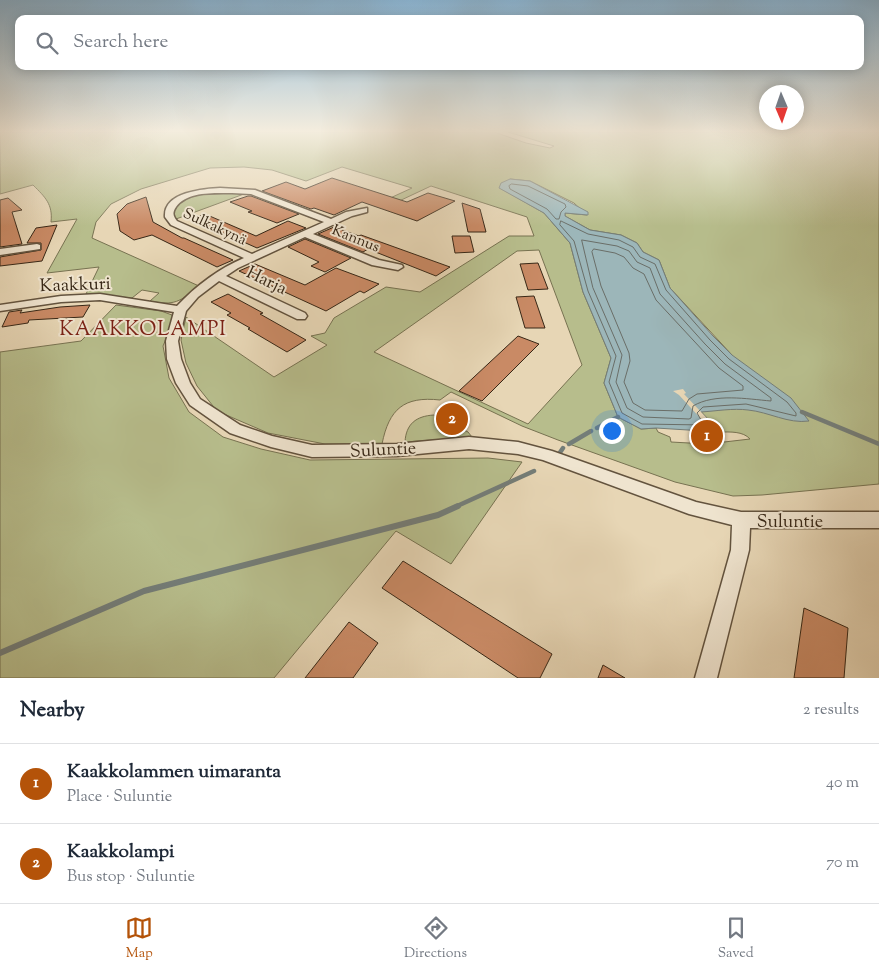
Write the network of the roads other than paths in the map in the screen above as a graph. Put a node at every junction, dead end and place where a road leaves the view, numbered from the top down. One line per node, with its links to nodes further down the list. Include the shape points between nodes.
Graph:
1 (364, 210): 2 (street)
2 (332, 222): 3 (street); 6 (street, Sulkakynä, via 240,190 202,192 189,196 168,212 174,223)
3 (305, 234): 6 (street); 7 (street, Kannus, via 376,263)
4 (37, 248): 5 (street)
5 (0, 252)
6 (252, 258): 8 (street)
7 (398, 268)
8 (218, 276): 10 (street); 11 (street, Harja)
9 (0, 308): 10 (street, Kaakkuri, via 100,297)
10 (180, 310): 12 (street, Suluntie, via 172,341 174,359 183,383 195,402 235,429 312,451 396,450 469,444 518,448 546,455 694,509)
11 (301, 316)
12 (741, 520): 13 (street, Suluntie); 14 (street, via 740,550)
13 (879, 520)
14 (706, 678)

